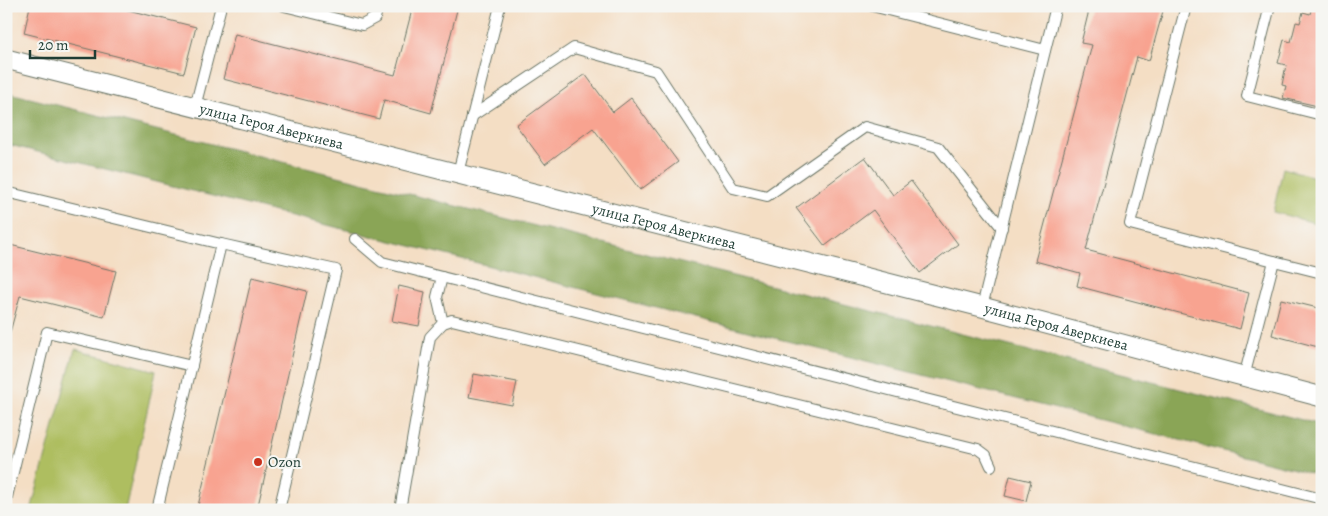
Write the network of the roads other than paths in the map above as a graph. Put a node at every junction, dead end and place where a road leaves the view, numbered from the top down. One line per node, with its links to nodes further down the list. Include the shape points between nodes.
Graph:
1 (221, 6): 11 (lane)
2 (284, 6): 3 (lane, via 362,25 375,18)
3 (378, 6)
4 (500, 6): 13 (lane)
5 (872, 6): 9 (lane)
6 (1056, 6): 9 (lane)
7 (1186, 6): 19 (lane, via 1130,224)
8 (1270, 6): 12 (lane, via 1247,96)
9 (1045, 50): 16 (lane)
10 (6, 59): 11 (street, улица Героя Аверкиева)
11 (195, 106): 14 (street, улица Героя Аверкиева)
12 (1322, 115)
13 (472, 116): 14 (lane); 16 (lane, via 574,48 656,70 733,188 767,196 865,127 938,147)
14 (458, 173): 22 (street, улица Героя Аверкиева)
15 (6, 192): 18 (lane)
16 (1002, 228): 22 (lane)
17 (355, 239): 21 (lane, via 382,262)
18 (221, 244): 24 (lane); 31 (lane, via 336,270)
19 (1274, 260): 20 (lane); 25 (lane)
20 (1322, 273)
21 (442, 277): 23 (lane, via 437,297); 28 (lane)
22 (982, 307): 25 (street, улица Героя Аверкиева)
23 (443, 323): 27 (lane, via 452,320 978,449 986,455); 32 (lane, via 430,337)
24 (192, 366): 29 (lane, via 47,332); 30 (lane)
25 (1244, 377): 26 (street, улица Героя Аверкиева)
26 (1322, 396)
27 (991, 466)
28 (1322, 499)
29 (6, 501)
30 (157, 510)
31 (278, 510)
32 (400, 510)

